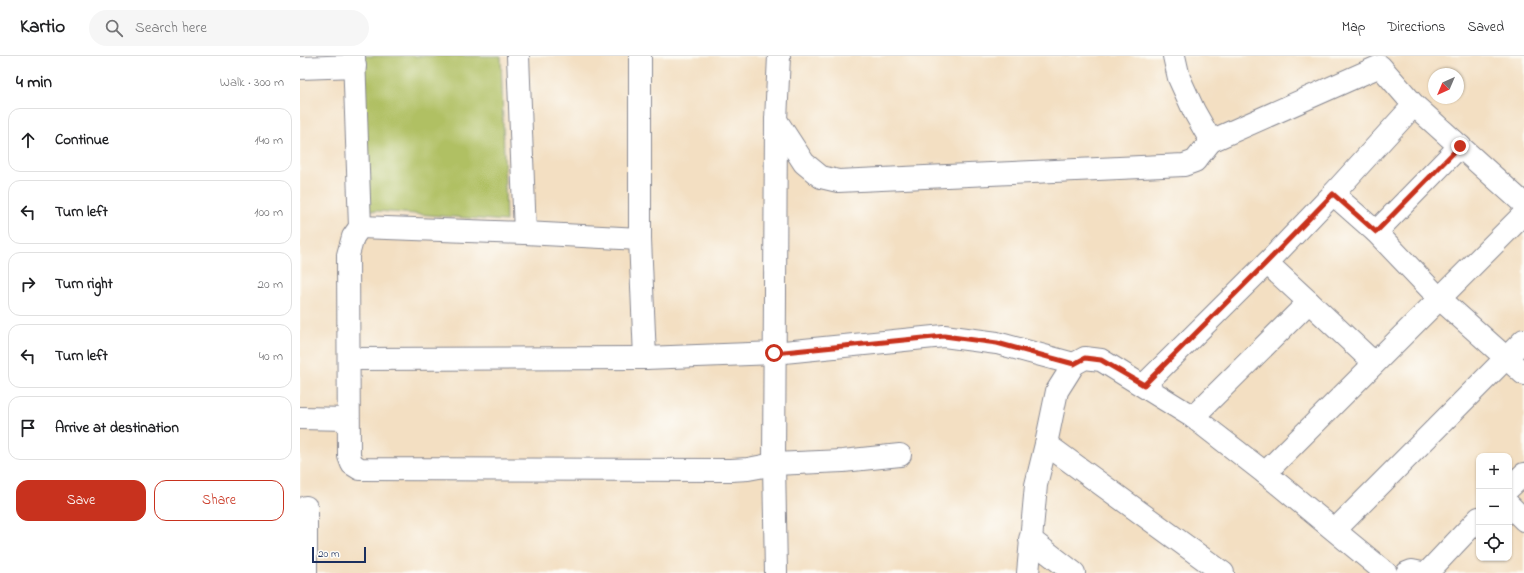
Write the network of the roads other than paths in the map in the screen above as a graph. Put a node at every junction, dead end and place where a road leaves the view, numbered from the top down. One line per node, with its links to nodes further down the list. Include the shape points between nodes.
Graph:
1 (518, 56): 17 (street)
2 (640, 56): 18 (street)
3 (779, 56): 9 (street)
4 (1174, 56): 10 (street, via 1179,78)
5 (355, 61): 7 (street); 15 (street)
6 (1376, 61): 8 (street); 10 (street)
7 (300, 68)
8 (1414, 105): 11 (street); 12 (street)
9 (776, 120): 10 (street, via 804,163 821,177 838,181 1184,166 1195,161); 23 (street)
10 (1211, 141)
11 (1460, 146): 13 (street); 16 (street)
12 (1333, 194): 16 (street); 19 (street)
13 (1524, 204)
14 (1524, 214): 20 (street)
15 (360, 227): 17 (street); 26 (street, via 353,237 348,256)
16 (1376, 232): 20 (street)
17 (525, 234): 18 (street)
18 (640, 239): 24 (street)
19 (1266, 263): 21 (street); 30 (street)
20 (1439, 298): 25 (street); 27 (street)
21 (1308, 302): 27 (street); 31 (street)
22 (1524, 340): 25 (street)
23 (774, 353): 24 (street); 28 (street, via 944,336 997,343); 36 (street)
24 (645, 358): 26 (street)
25 (1507, 358): 29 (street); 44 (street)
26 (349, 359): 33 (street)
27 (1374, 362): 37 (street)
28 (1074, 364): 30 (street, via 1085,358 1101,360); 34 (street, via 1057,391)
29 (1524, 374)
30 (1144, 385): 31 (street)
31 (1193, 417): 37 (street)
32 (300, 418): 33 (street)
33 (348, 419): 36 (street, via 349,456 352,464 360,469 731,470)
34 (1046, 444): 45 (street, via 1036,485); 50 (street)
35 (900, 455): 36 (street)
36 (774, 464): 47 (street)
37 (1265, 473): 44 (street)
38 (1524, 474): 39 (street)
39 (1512, 485)
40 (306, 507): 46 (street)
41 (1512, 508): 42 (street)
42 (1524, 520)
43 (1476, 521): 54 (street)
44 (1335, 530): 51 (street)
45 (1030, 539): 48 (street); 49 (street)
46 (306, 573)
47 (776, 573)
48 (1028, 573)
49 (1074, 573)
50 (1223, 573)
51 (1386, 573)
52 (1408, 573): 53 (street)
53 (1422, 573)
54 (1427, 573)

